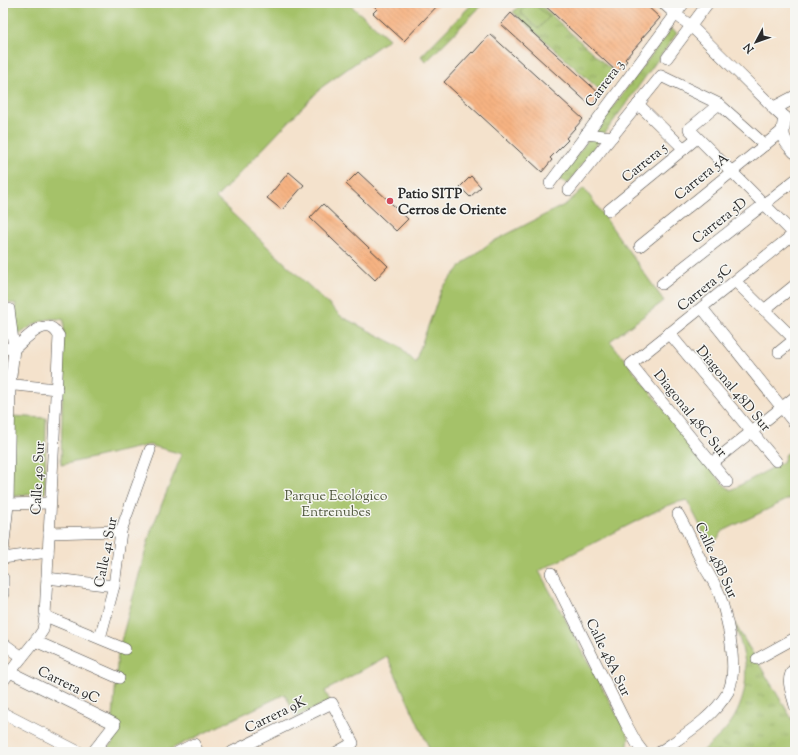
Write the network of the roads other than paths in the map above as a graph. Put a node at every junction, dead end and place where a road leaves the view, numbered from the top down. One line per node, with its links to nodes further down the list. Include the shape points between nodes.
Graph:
1 (663, 3): 4 (street)
2 (684, 3): 4 (street, Carrera 3)
3 (708, 3): 5 (street)
4 (675, 14): 5 (street); 13 (street, Carrera 3)
5 (691, 26): 6 (street); 10 (street)
6 (667, 58)
7 (795, 97): 10 (street)
8 (638, 104): 9 (street, via 661,76); 14 (street); 17 (street)
9 (719, 104): 15 (street, via 689,129); 16 (street)
10 (774, 108): 11 (street)
11 (790, 115): 12 (street)
12 (782, 131): 16 (street, Carrera 5A); 18 (street, via 784,140)
13 (586, 134): 14 (street); 21 (street, Carrera 3)
14 (612, 137): 22 (street)
15 (697, 138): 17 (street, Carrera 5); 19 (street)
16 (765, 145): 19 (street, Carrera 5A)
17 (684, 149): 24 (street, Carrera 5)
18 (795, 152)
19 (732, 172): 23 (street); 26 (street, Carrera 5A)
20 (795, 180): 23 (street, Carrera 5D)
21 (550, 183)
22 (569, 190)
23 (764, 204): 25 (street); 28 (street, Carrera 5D)
24 (609, 210)
25 (794, 233): 27 (street, Carrera 5C)
26 (640, 246)
27 (735, 281): 30 (street, Carrera 5C); 32 (street)
28 (662, 284)
29 (795, 285): 32 (street)
30 (702, 308): 33 (street, Carrera 5C); 41 (street)
31 (6, 309): 35 (street)
32 (764, 310): 34 (street)
33 (670, 333): 37 (street, Carrera 5C); 44 (street, Diagonal 48D Sur)
34 (795, 340): 36 (street)
35 (8, 349): 38 (street); 39 (street, Calle 40 Sur, via 42,326 54,329 59,336)
36 (779, 352)
37 (631, 364): 48 (street, Diagonal 48C Sur)
38 (7, 384): 39 (street); 42 (street)
39 (57, 389): 50 (street, Calle 40 Sur)
40 (795, 397): 41 (street)
41 (782, 408): 43 (street); 44 (street)
42 (6, 421): 46 (street)
43 (795, 424)
44 (751, 432): 47 (street, Diagonal 48D Sur); 48 (street)
45 (150, 450): 53 (street, Calle 41 Sur)
46 (5, 460): 51 (street)
47 (776, 461)
48 (712, 463): 49 (street, Diagonal 48C Sur)
49 (727, 482)
50 (50, 503): 51 (street); 54 (street, Calle 40 Sur)
51 (5, 504): 55 (street)
52 (678, 514): 84 (street, Calle 48B Sur, via 721,597 731,639 732,676 728,691 710,714)
53 (121, 531): 54 (street); 61 (street, Calle 41 Sur)
54 (49, 533): 56 (street, Calle 40 Sur)
55 (3, 552)
56 (48, 552): 57 (street); 60 (street, Calle 40 Sur)
57 (3, 558)
58 (551, 573): 83 (street, Calle 48A Sur, via 625,722)
59 (3, 578): 62 (street)
60 (47, 578): 61 (street); 63 (street, Calle 40 Sur)
61 (114, 586): 64 (street, Calle 41 Sur)
62 (3, 594)
63 (45, 616): 64 (street); 66 (street, Calle 40 Sur, via 43,630)
64 (100, 638): 68 (street)
65 (795, 638): 70 (street)
66 (35, 641): 69 (street); 73 (street)
67 (3, 643): 69 (street, Carrera 9C)
68 (125, 649)
69 (22, 657): 72 (street)
70 (757, 659)
71 (795, 668): 75 (street, via 789,677)
72 (10, 672): 74 (street); 79 (street, Carrera 9C, via 115,724)
73 (119, 678)
74 (3, 681)
75 (795, 706)
76 (3, 713): 78 (street)
77 (196, 748): 80 (street)
78 (79, 752)
79 (93, 752)
80 (178, 752)
81 (232, 752): 82 (street, Carrera 9K, via 332,703 353,743)
82 (337, 752)
83 (643, 752)
84 (660, 752)

